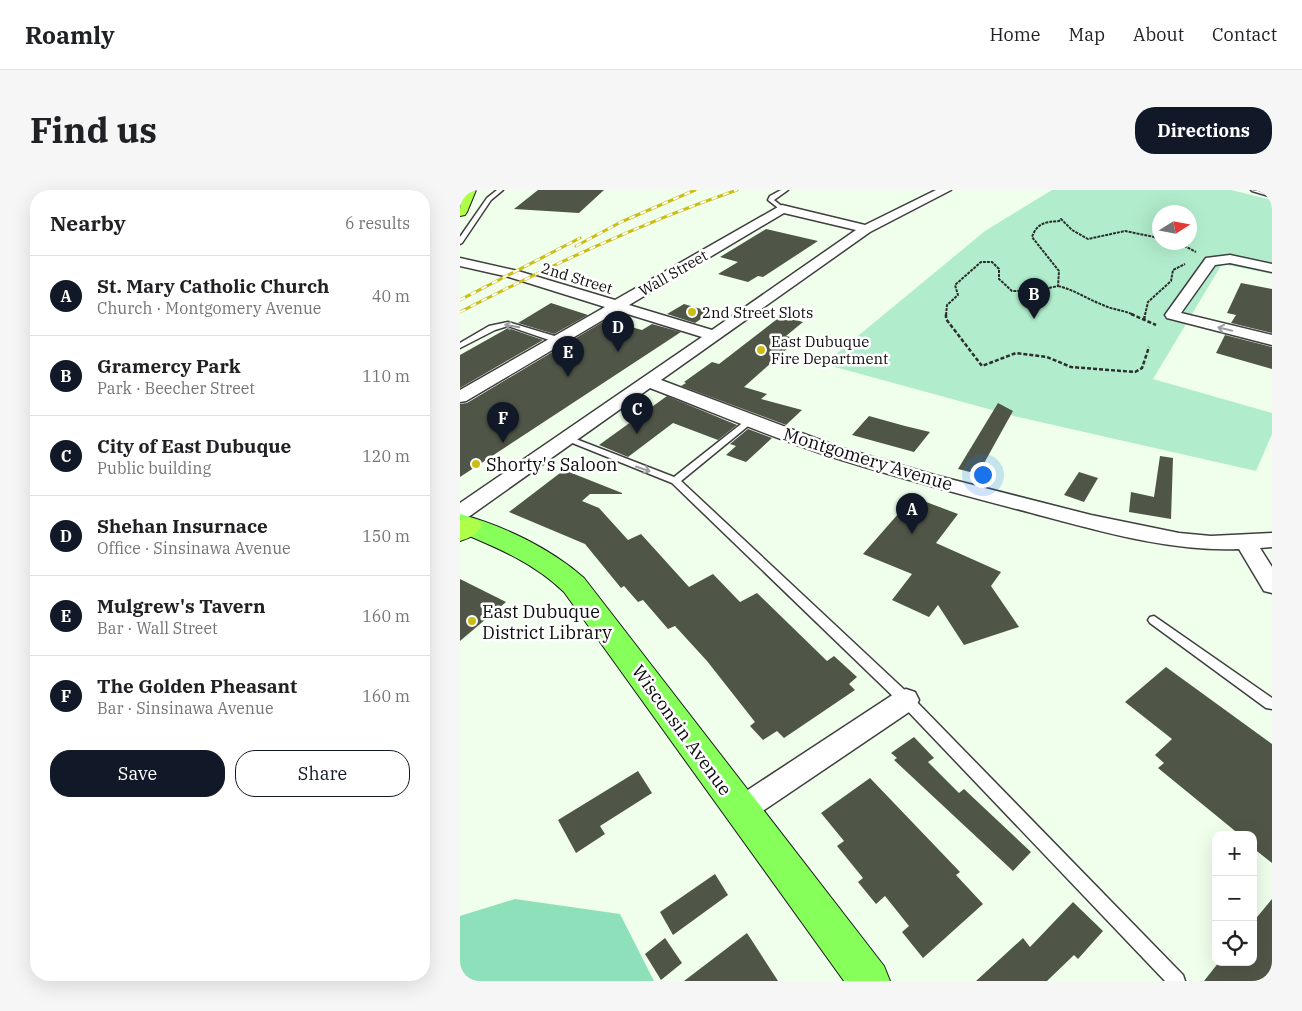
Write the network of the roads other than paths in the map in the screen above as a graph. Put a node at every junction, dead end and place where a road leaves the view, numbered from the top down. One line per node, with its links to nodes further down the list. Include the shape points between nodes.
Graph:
1 (469, 190): 8 (highway)
2 (500, 190): 10 (lane, via 489,199)
3 (785, 190): 7 (lane, via 771,200)
4 (944, 190): 9 (street)
5 (1254, 190): 6 (lane)
6 (1272, 195)
7 (782, 209): 9 (street); 13 (street, Wall Street)
8 (460, 212)
9 (866, 229): 14 (street)
10 (460, 242)
11 (460, 262): 13 (street, 2nd Street, via 512,274)
12 (1272, 268): 16 (street, one-way to 12, via 1172,315 1211,261 1223,259)
13 (616, 307): 14 (street, 2nd Street); 15 (street, Wall Street)
14 (713, 335): 18 (street)
15 (558, 340): 17 (lane, one-way to 17, via 508,324 492,328); 19 (street, Wall Street)
16 (1272, 340)
17 (460, 346)
18 (647, 381): 20 (street, Montgomery Avenue); 21 (street)
19 (460, 397)
20 (750, 420): 22 (lane); 25 (street, Montgomery Avenue, via 885,467 1091,522 1179,540)
21 (565, 438): 22 (lane, one-way to 22); 23 (street)
22 (675, 481): 28 (lane)
23 (462, 523): 30 (main road, Wisconsin Avenue, via 561,571)
24 (1272, 540): 25 (street, Montgomery Avenue)
25 (1246, 542): 26 (street)
26 (1272, 585)
27 (1154, 620): 29 (lane)
28 (906, 700): 30 (street); 32 (lane)
29 (1271, 704)
30 (741, 810): 31 (main road, Wisconsin Avenue)
31 (869, 981)
32 (1177, 981)

